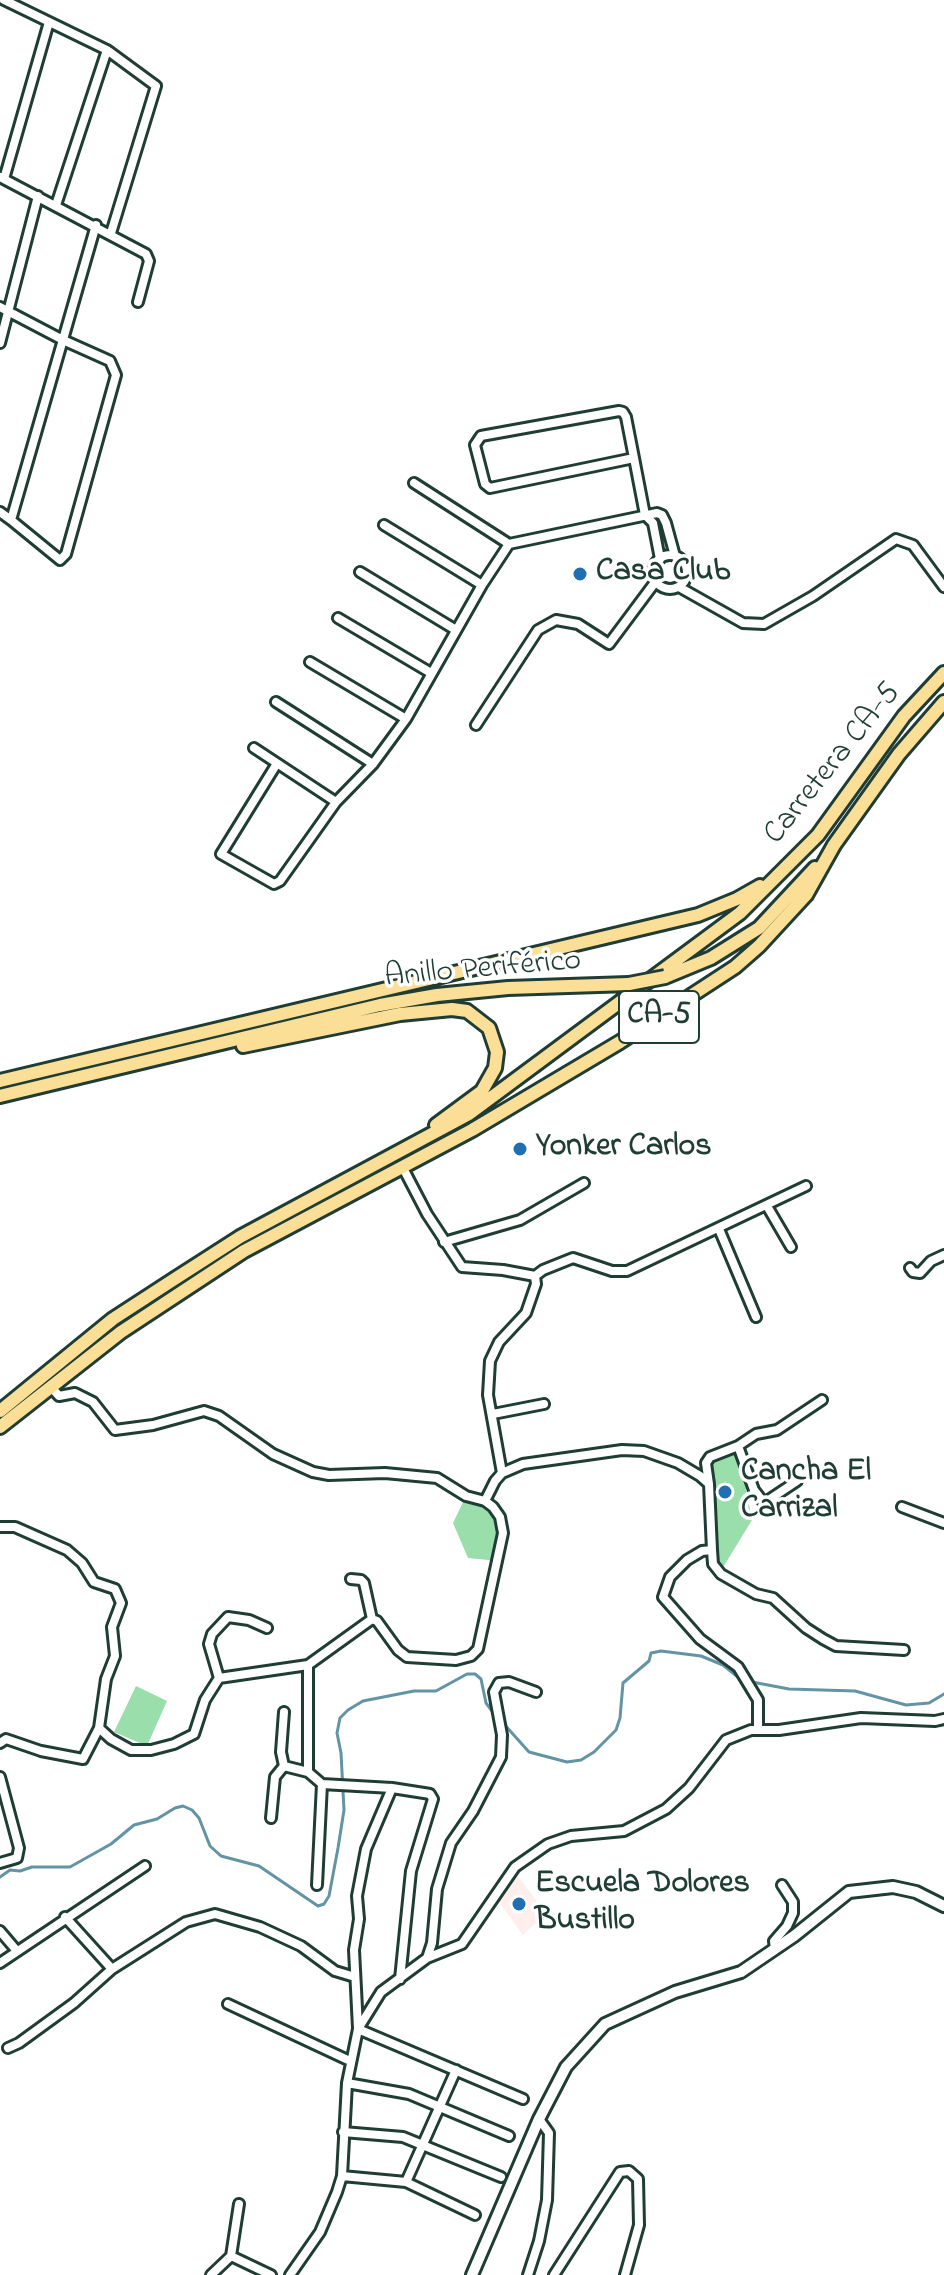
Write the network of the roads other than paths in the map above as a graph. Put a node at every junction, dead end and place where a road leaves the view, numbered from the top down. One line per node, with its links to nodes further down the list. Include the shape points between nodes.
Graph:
1 (4, 0): 2 (street)
2 (49, 22): 3 (street); 4 (street)
3 (107, 50): 6 (street); 8 (street, via 157,89)
4 (2, 178): 5 (street)
5 (38, 196): 6 (street); 10 (street)
6 (56, 205): 7 (street)
7 (96, 225): 8 (street); 11 (street)
8 (111, 233): 9 (street, via 149,261)
9 (138, 302)
10 (4, 309): 11 (street); 12 (street)
11 (63, 340): 17 (street); 17 (street, via 110,361 116,375 66,554 60,560)
12 (0, 343)
13 (634, 458): 13 (street, via 626,417 619,411 481,436 475,445 490,488); 16 (street)
14 (414, 483): 19 (street)
15 (0, 512): 17 (street)
16 (645, 515): 19 (street); 20 (street, via 662,515); 21 (street, via 653,523)
17 (11, 520)
18 (384, 525): 24 (street)
19 (509, 544): 24 (street)
20 (675, 556): 21 (street); 25 (street, via 687,570)
21 (660, 559): 23 (street, via 654,568)
22 (360, 572): 28 (street)
23 (656, 581): 25 (street, via 666,589); 35 (street, via 609,644 578,624 556,620 538,630)
24 (482, 585): 28 (street)
25 (679, 587): 26 (street, via 743,623 764,624 896,539 913,545)
26 (944, 587)
27 (338, 618): 30 (street)
28 (456, 630): 30 (street)
29 (310, 662): 34 (street)
30 (431, 673): 34 (street)
31 (944, 673): 41 (highway, Carretera CA-5 / CA-5, via 904,716 818,835)
32 (276, 702): 37 (street)
33 (944, 702): 40 (highway, Carretera CA-5 / CA-5)
34 (406, 719): 37 (street)
35 (476, 725)
36 (254, 748): 38 (street)
37 (373, 764): 39 (street)
38 (276, 765): 39 (street); 39 (street, via 224,846 225,858 266,882 280,881)
39 (336, 802)
40 (834, 845): 42 (highway, Anillo Periférico, bridge, via 759,928 711,958 665,977 629,984 437,995); 45 (highway, Carretera CA-5 / CA-5, via 806,895 735,967 620,1042)
41 (773, 878): 43 (highway, Anillo Periférico, via 698,915); 48 (highway, Carretera CA-5 / CA-5, via 740,913 469,1114)
42 (136, 1063): 44 (highway, Anillo Periférico); 48 (highway, via 400,1014 452,1009 479,1018 489,1028 497,1052 482,1091)
43 (0, 1081)
44 (0, 1096)
45 (403, 1168): 51 (street); 57 (highway, Carretera CA-5 / CA-5, via 244,1251 121,1332)
46 (584, 1183): 51 (street, via 520,1220)
47 (806, 1186): 49 (street)
48 (331, 1189): 60 (highway, CA-5, via 240,1237 113,1319)
49 (767, 1206): 50 (street); 52 (street)
50 (719, 1229): 55 (street, via 627,1271 573,1258); 56 (street)
51 (444, 1242): 55 (street, via 462,1267)
52 (791, 1247)
53 (944, 1255): 54 (street, via 920,1273)
54 (910, 1268)
55 (535, 1276): 61 (street, via 526,1313 499,1342 490,1361)
56 (756, 1317)
57 (51, 1387): 62 (highway, CA-5); 67 (street, via 59,1396 75,1393 87,1398 115,1430 204,1411 313,1472 424,1475)
58 (822, 1400): 63 (street, via 777,1430 756,1434)
59 (544, 1404): 61 (street)
60 (0, 1411)
61 (493, 1414): 64 (street)
62 (0, 1427)
63 (738, 1446): 65 (street, via 764,1503); 66 (street, via 710,1457)
64 (502, 1473): 66 (street, via 523,1464 637,1449 693,1470); 67 (street)
65 (797, 1481)
66 (709, 1484): 71 (street)
67 (485, 1501): 73 (street, via 500,1517 503,1542 478,1649 456,1660 407,1657)
68 (902, 1507): 69 (street)
69 (944, 1523)
70 (0, 1527): 81 (street, via 15,1527 67,1550 94,1582 111,1586 120,1597 112,1627 115,1656)
71 (712, 1550): 75 (street, via 721,1574 773,1598 836,1646); 82 (street, via 687,1560 670,1577 663,1597 700,1639 738,1667 758,1700)
72 (351, 1579): 73 (street, via 364,1583)
73 (372, 1619): 76 (street)
74 (267, 1628): 77 (street, via 228,1617 209,1644)
75 (904, 1650)
76 (308, 1665): 77 (street); 85 (street)
77 (219, 1678): 81 (street, via 194,1734 174,1744 131,1750)
78 (536, 1692): 99 (street, via 509,1682 499,1683 494,1692 501,1757 451,1843 437,1889)
79 (284, 1712): 84 (street)
80 (944, 1719): 82 (street, via 861,1718)
81 (99, 1728): 83 (street, via 83,1759 6,1739)
82 (758, 1730): 99 (street, via 726,1740 666,1809 624,1831 571,1836 548,1844 515,1867 462,1944)
83 (0, 1743)
84 (284, 1766): 85 (street); 89 (street, via 275,1777)
85 (308, 1772): 87 (street)
86 (0, 1777): 90 (street, via 19,1848 17,1858)
87 (322, 1784): 88 (street); 92 (street)
88 (392, 1788): 102 (street, via 366,1849 357,1896); 103 (street, via 430,1794 433,1799 411,1871)
89 (271, 1818)
90 (0, 1863)
91 (145, 1866): 95 (street)
92 (317, 1885)
93 (782, 1885): 97 (street, via 793,1902 793,1913 774,1941)
94 (944, 1906): 97 (street, via 893,1887 849,1892)
95 (65, 1917): 98 (street); 101 (street)
96 (0, 1931): 98 (street)
97 (775, 1949): 112 (street, via 741,1972 675,1992 605,2024 566,2067)
98 (17, 1951): 100 (street)
99 (427, 1958): 103 (street)
100 (0, 1963)
101 (112, 1969): 102 (street, via 186,1922 215,1914 260,1927 301,1946 335,1971); 106 (street, via 74,2003)
102 (355, 1977): 105 (street)
103 (400, 1979): 105 (street, via 381,1992)
104 (228, 2004): 107 (street)
105 (358, 2029): 107 (street); 108 (street)
106 (8, 2048)
107 (350, 2061): 109 (street)
108 (456, 2070): 110 (street); 111 (street)
109 (347, 2083): 111 (street, via 409,2094); 113 (street)
110 (523, 2099)
111 (440, 2106): 114 (street); 115 (street)
112 (539, 2119): 125 (street); 126 (street, via 549,2133 547,2200)
113 (343, 2132): 115 (street); 116 (street)
114 (509, 2136)
115 (423, 2144): 117 (street); 118 (street)
116 (342, 2176): 118 (street); 124 (street, via 320,2232)
117 (501, 2177)
118 (406, 2182): 120 (street)
119 (239, 2204): 121 (street)
120 (475, 2215)
121 (231, 2256): 122 (street); 123 (street)
122 (211, 2275)
123 (271, 2275)
124 (290, 2275)
125 (472, 2275)
126 (528, 2275)
127 (554, 2275): 128 (street, via 620,2172 629,2171 638,2179 639,2225)
128 (625, 2275)

